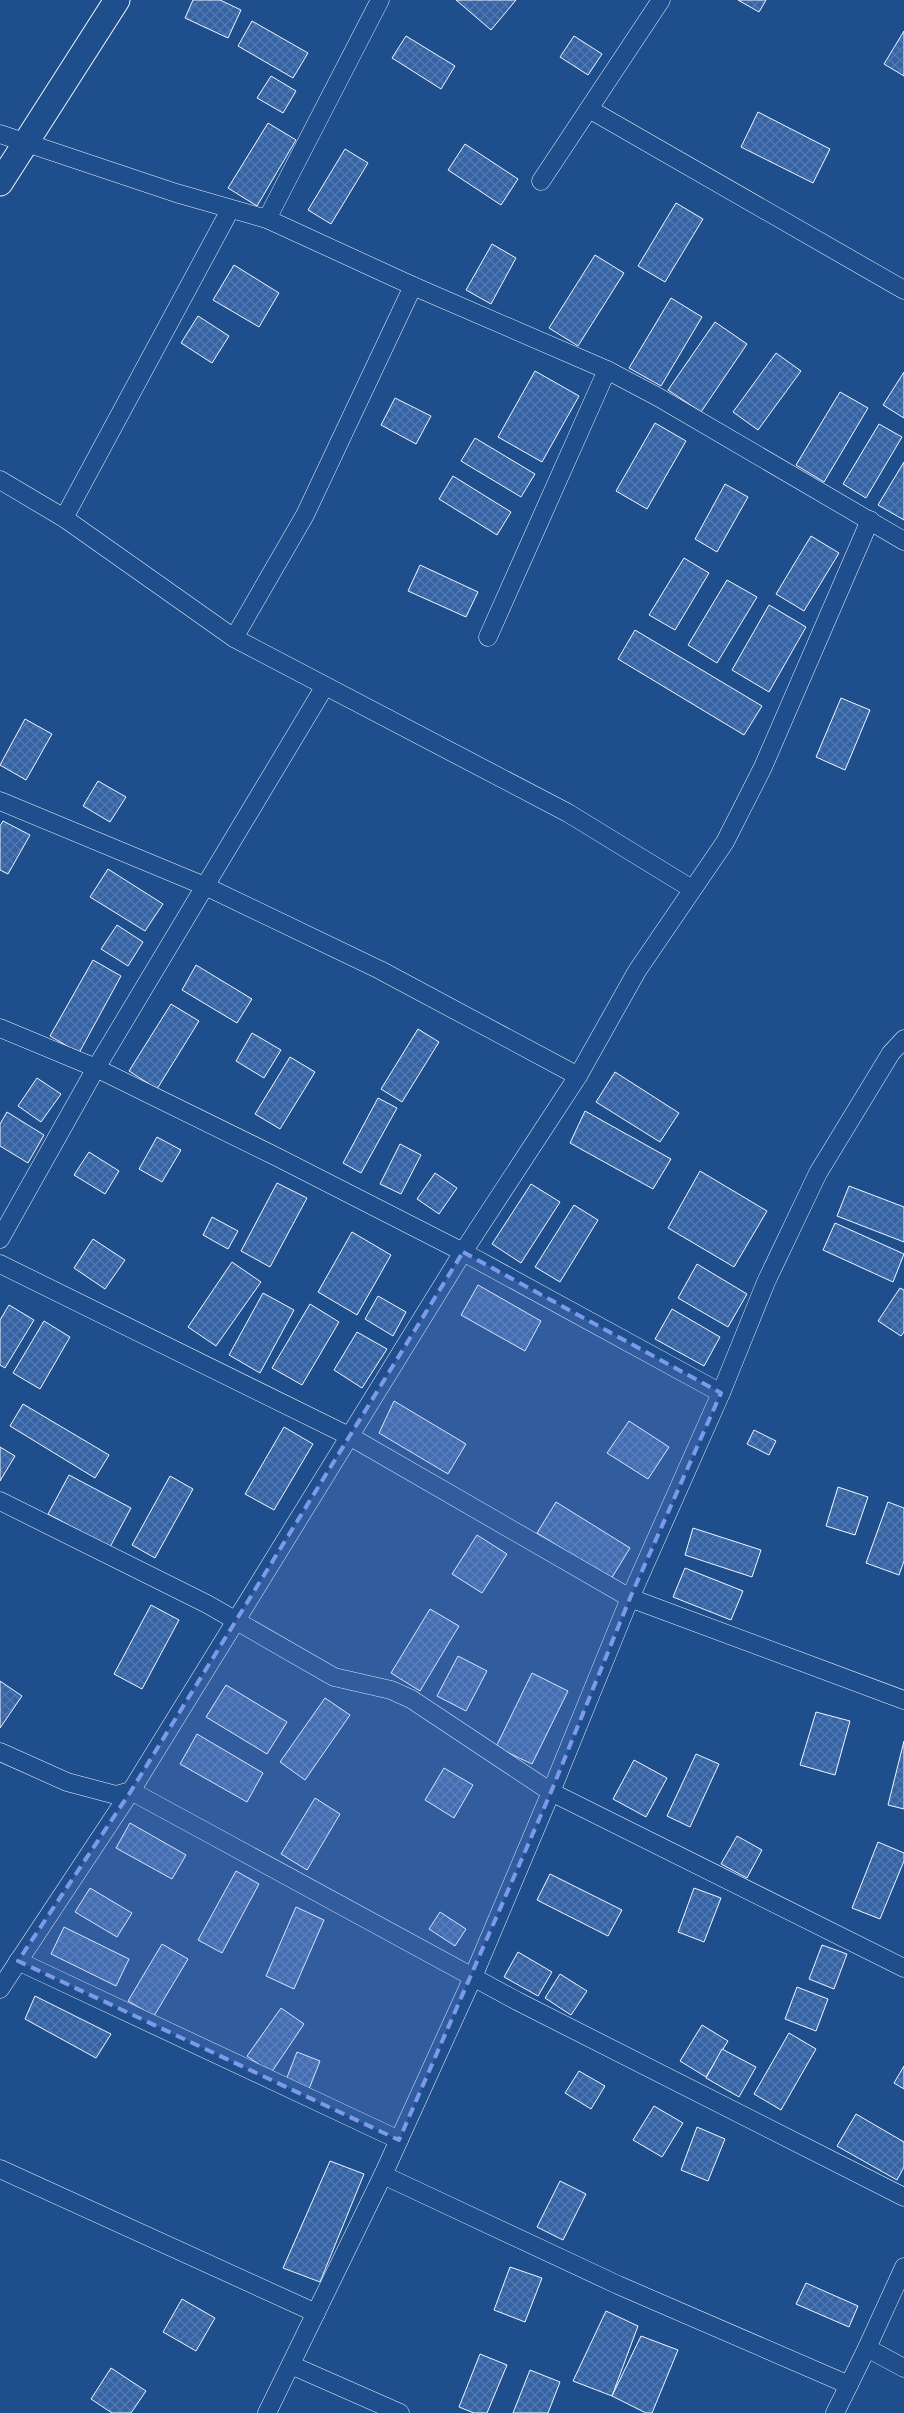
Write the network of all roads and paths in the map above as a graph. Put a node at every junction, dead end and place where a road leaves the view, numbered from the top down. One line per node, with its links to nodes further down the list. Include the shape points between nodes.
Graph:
1 (116, 0): 6 (street)
2 (380, 0): 10 (street)
3 (661, 0): 4 (street)
4 (589, 109): 7 (street); 12 (street)
5 (0, 134): 6 (street)
6 (26, 142): 8 (street); 9 (street)
7 (541, 181)
8 (0, 183)
9 (230, 210): 10 (street); 15 (street)
10 (267, 219): 11 (street)
11 (412, 286): 13 (street); 19 (street, via 305,515)
12 (904, 290)
13 (607, 370): 16 (street); 18 (street)
14 (0, 480): 15 (street)
15 (64, 518): 19 (street)
16 (870, 520): 17 (street); 23 (street, via 763,767 725,842)
17 (904, 541)
18 (488, 637)
19 (234, 638): 20 (street)
20 (325, 686): 22 (street); 23 (street, via 568,813)
21 (0, 801): 22 (street)
22 (206, 887): 26 (street); 27 (street, via 380,970)
23 (692, 889): 27 (street, via 637,971)
24 (0, 1028): 26 (street)
25 (904, 1039): 31 (street, via 891,1053 818,1174 766,1282)
26 (96, 1068): 28 (street); 29 (street)
27 (578, 1076): 29 (street)
28 (0, 1239)
29 (463, 1252): 31 (street); 32 (street)
30 (0, 1264): 32 (street)
31 (721, 1393): 34 (street)
32 (351, 1437): 34 (street); 35 (street)
33 (0, 1501): 35 (street)
34 (630, 1598): 36 (street); 39 (street)
35 (236, 1620): 38 (street); 39 (street, via 334,1677 391,1690 411,1699)
36 (904, 1700)
37 (0, 1752): 38 (street, via 76,1785 116,1795)
38 (132, 1791): 40 (street); 42 (street)
39 (551, 1792): 41 (street); 42 (street)
40 (18, 1961): 43 (street); 44 (street)
41 (904, 1968)
42 (472, 1977): 44 (street); 47 (street)
43 (0, 1988)
44 (399, 2140): 46 (street)
45 (0, 2169): 49 (street)
46 (383, 2175): 49 (street); 53 (street, via 618,2285)
47 (904, 2198)
48 (904, 2267): 50 (street)
49 (316, 2313): 51 (street)
50 (868, 2348): 52 (street); 53 (street)
51 (292, 2365): 54 (street); 55 (street)
52 (904, 2368)
53 (849, 2385): 56 (street)
54 (267, 2413)
55 (400, 2413)
56 (835, 2413)

